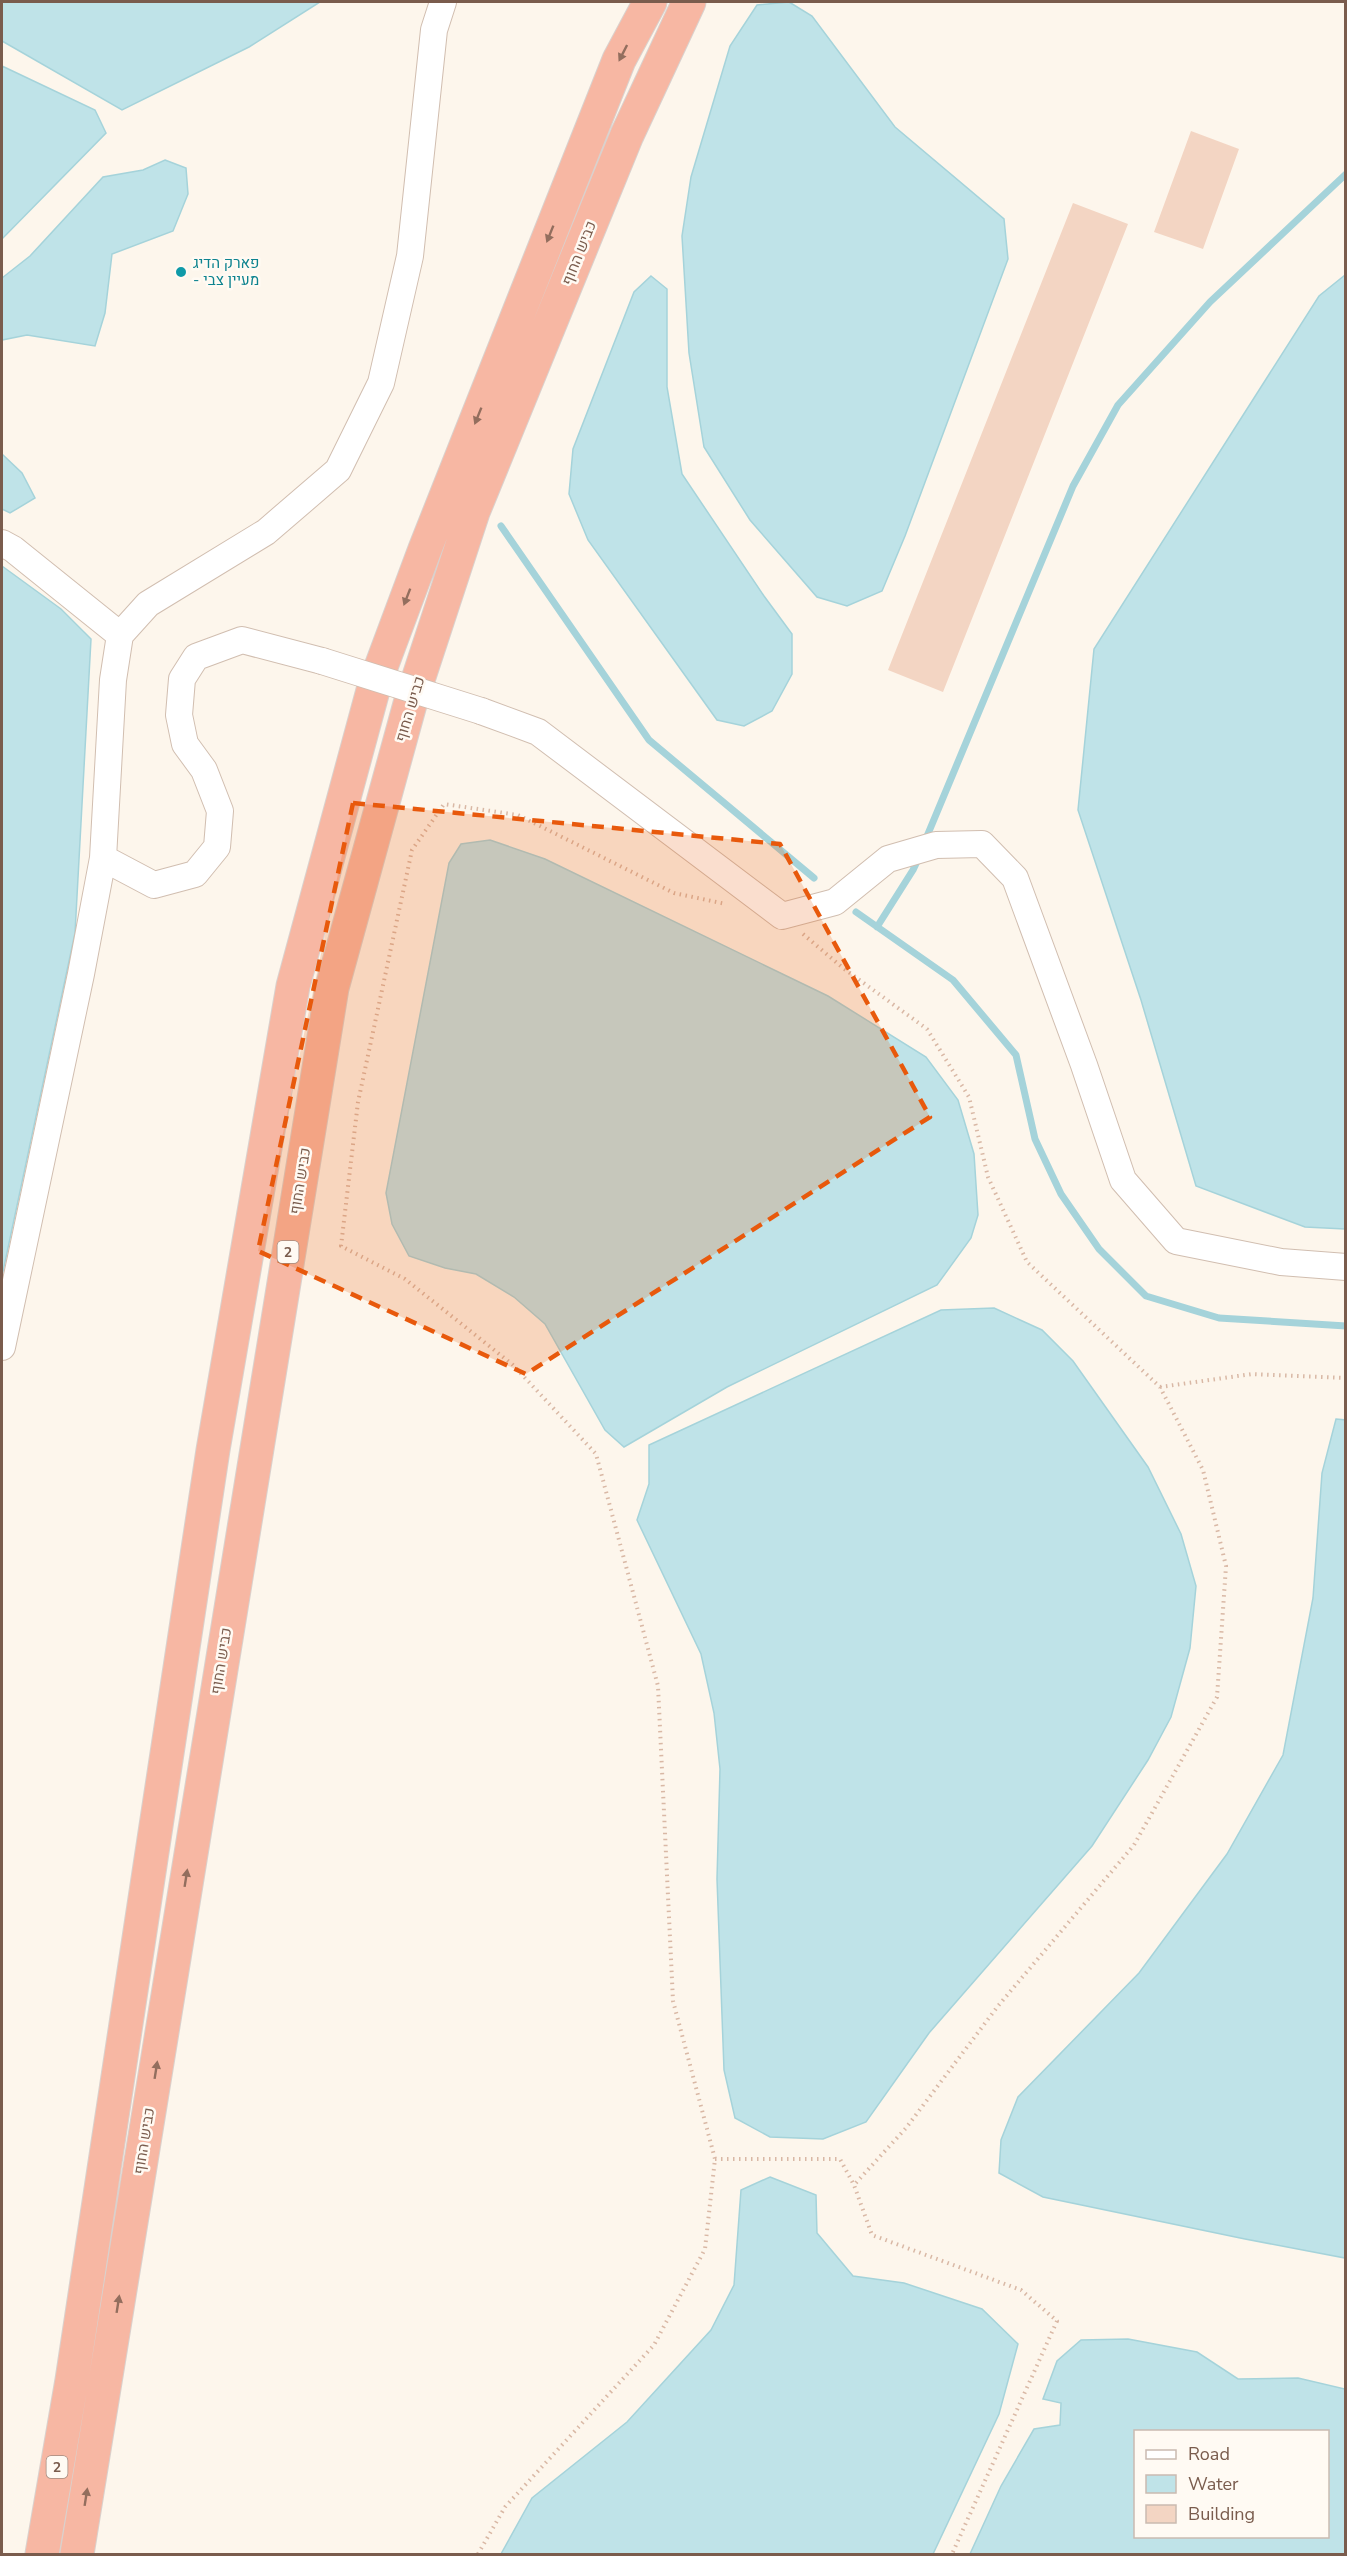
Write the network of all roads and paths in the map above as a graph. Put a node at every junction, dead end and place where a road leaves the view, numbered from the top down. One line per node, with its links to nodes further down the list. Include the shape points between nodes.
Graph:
1 (443, 2): 5 (street, via 434,30 405,279 381,383 338,470 266,532 148,604)
2 (650, 2): 15 (highway, 2, one-way to 15, via 615,72 375,683 293,986 213,1450 72,2380)
3 (689, 2): 16 (highway, כביש החוף / 2, one-way to 3, via 332,988 410,704 473,512 627,135)
4 (2, 543): 5 (street)
5 (120, 636): 6 (street, via 113,680)
6 (103, 858): 8 (street, bridge, via 154,885 195,874 218,847 220,811 204,770 185,744 179,715 182,679 196,657 242,640 481,711 538,732); 10 (street)
7 (728, 904): 13 (path, via 674,893 518,815 444,804 412,850 358,1102 340,1246 405,1279 513,1365 596,1454 658,1686 673,2001)
8 (782, 916): 9 (street, via 835,902 888,860 936,845 982,844 1015,878 1123,1180 1176,1241 1281,1262); 12 (path, via 843,968 927,1029 969,1097 988,1177 1027,1262)
9 (1346, 1267)
10 (2, 1347)
11 (1346, 1378): 12 (path, via 1252,1374)
12 (1160, 1387): 14 (path, via 1203,1470 1226,1566 1217,1697 1134,1845 998,2006 906,2128)
13 (715, 2159): 14 (path, via 840,2159); 17 (path, via 705,2249 654,2345 505,2506)
14 (854, 2185): 18 (path, via 872,2235 1021,2290 1057,2320)
15 (42, 2554)
16 (77, 2554)
17 (478, 2554)
18 (952, 2554)

